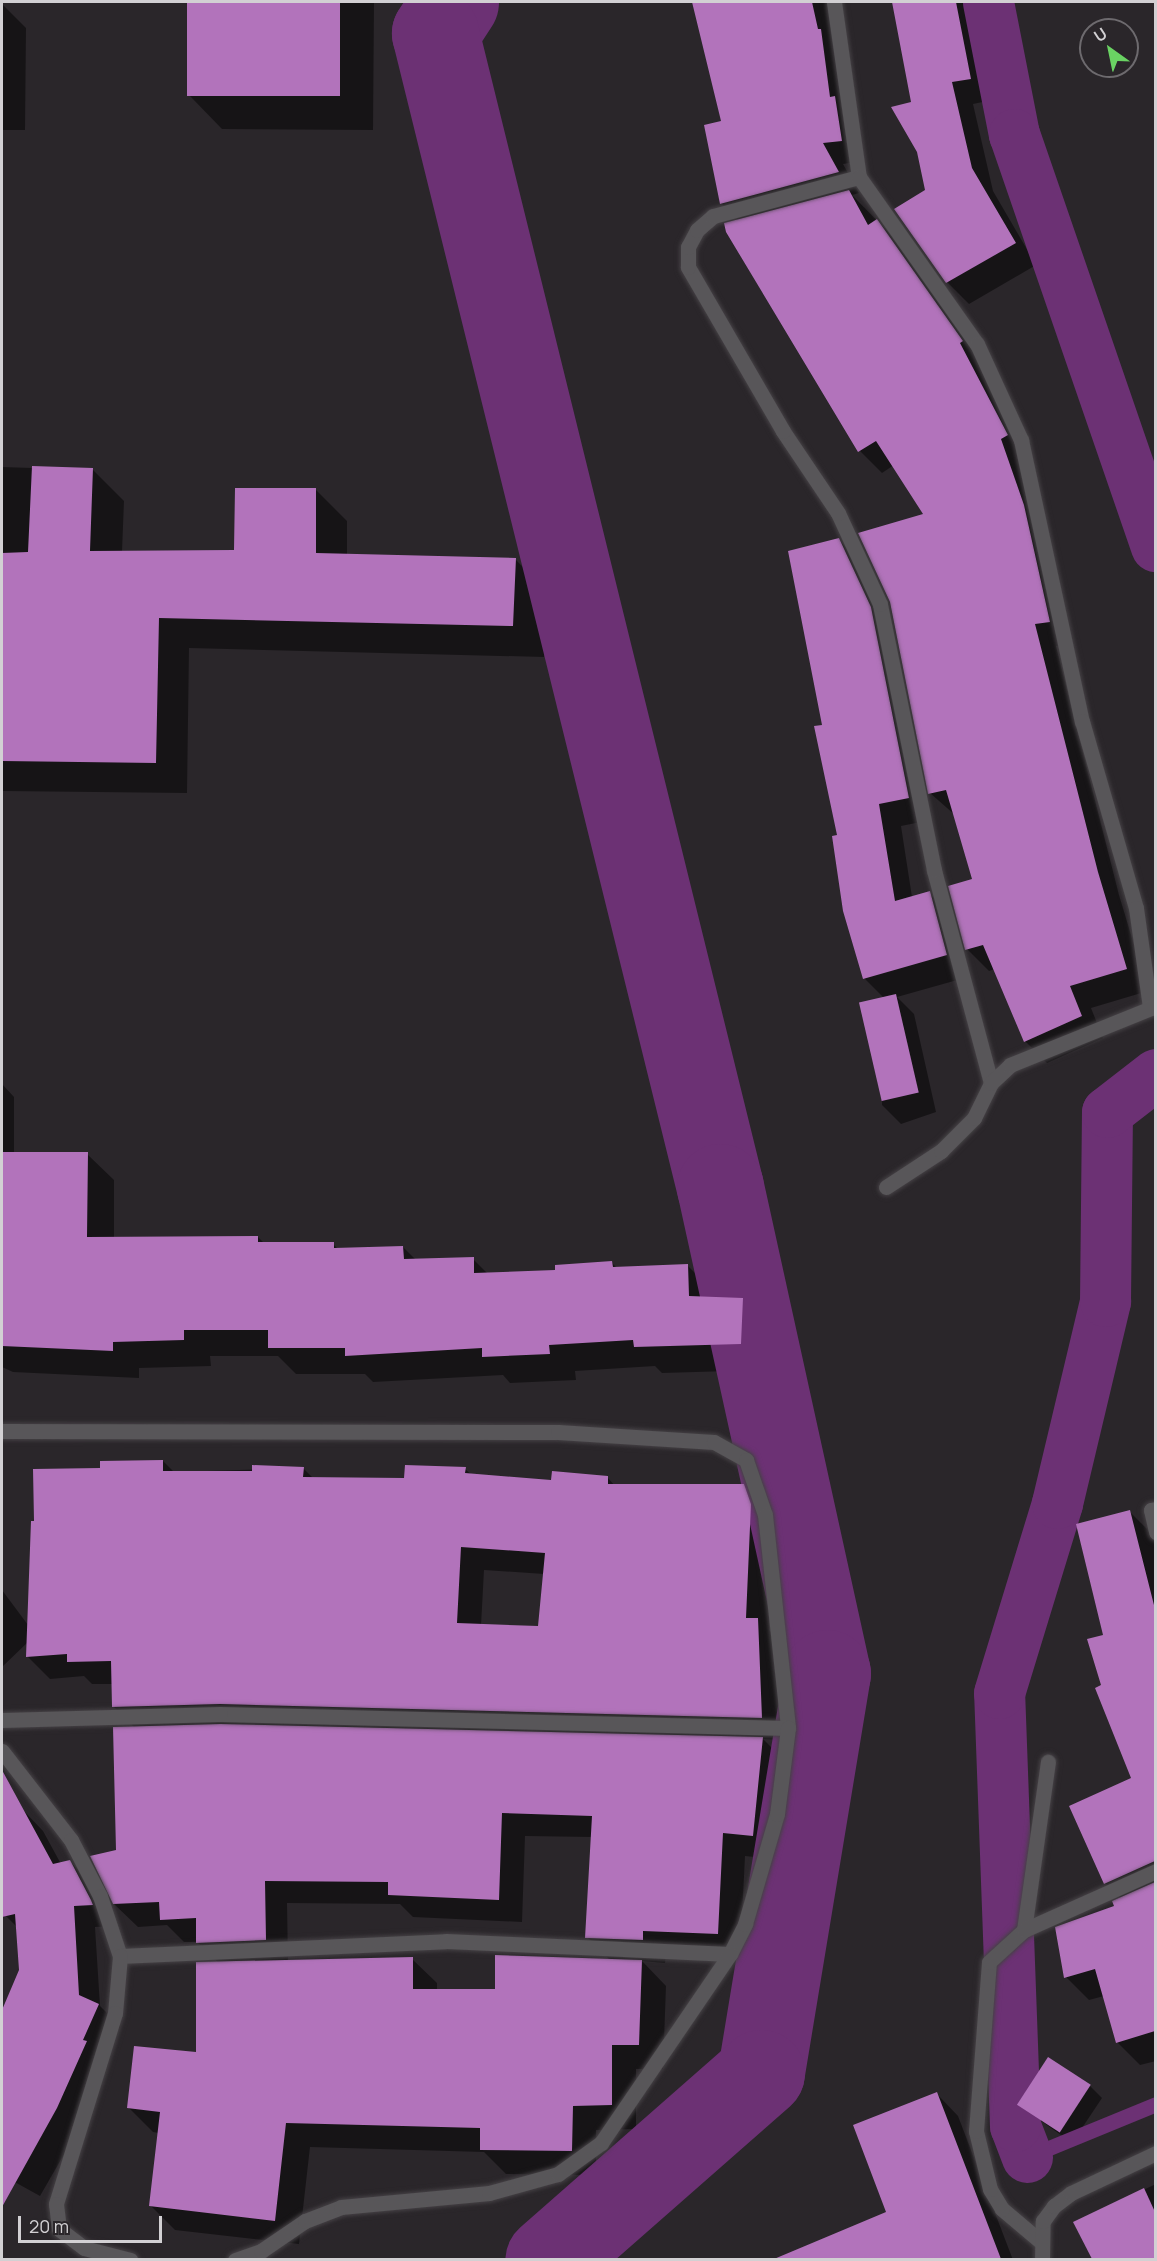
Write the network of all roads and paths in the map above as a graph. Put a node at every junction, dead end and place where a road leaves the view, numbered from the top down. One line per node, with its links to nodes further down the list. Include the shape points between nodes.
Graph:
1 (834, 2): 2 (street)
2 (859, 177): 3 (street, via 977,344 1021,440 1082,721 1136,908); 4 (street, via 713,216 697,230 688,247 688,267 783,431 838,513 880,604 934,870)
3 (1153, 1007): 4 (street, via 1010,1065)
4 (991, 1083): 5 (street, via 974,1118 942,1151)
5 (886, 1187)
6 (2, 1431): 10 (street, via 558,1432 714,1442 746,1460 765,1515)
7 (1155, 1509): 8 (street, via 1151,1510)
8 (1155, 1532)
9 (2, 1720): 10 (street, via 220,1714)
10 (788, 1728): 15 (street, via 777,1814 745,1923)
11 (2, 1751): 16 (street, via 71,1840 100,1896)
12 (1048, 1762): 14 (street)
13 (1155, 1871): 14 (street)
14 (1024, 1930): 18 (street, via 989,1962 976,2131 990,2189 1002,2209)
15 (730, 1954): 16 (street, via 446,1941); 20 (street, via 601,2143 558,2174 489,2193 340,2207 305,2221 261,2251)
16 (120, 1956): 19 (street, via 115,2013 56,2204 59,2229 84,2248)
17 (1155, 2153): 18 (street, via 1071,2193 1043,2220)
18 (1040, 2241): 21 (street)
19 (130, 2259)
20 (235, 2259)
21 (1042, 2259)

